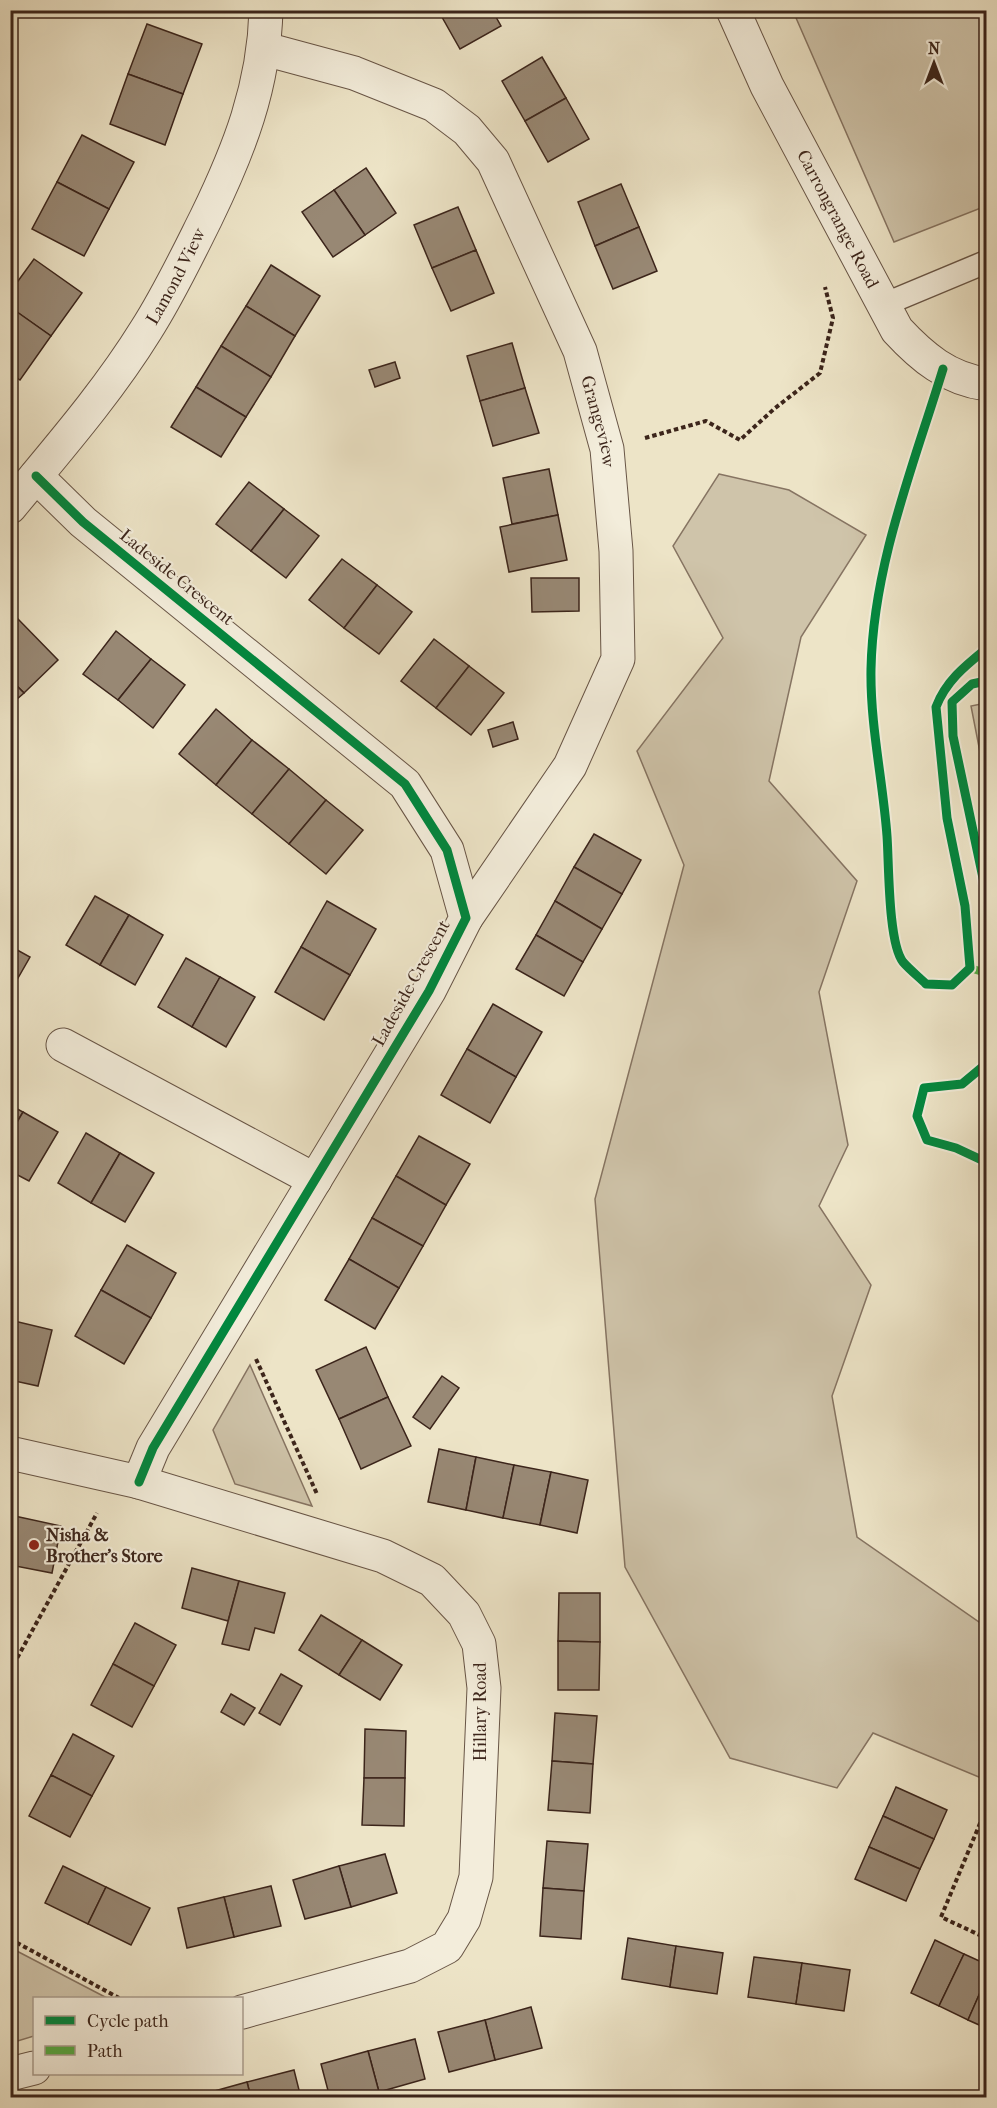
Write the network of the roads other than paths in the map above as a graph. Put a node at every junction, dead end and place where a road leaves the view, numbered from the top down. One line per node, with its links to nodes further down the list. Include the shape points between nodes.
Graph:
1 (266, 10): 3 (street, Lamond View)
2 (733, 10): 5 (street, Carrongrange Road, via 767,86)
3 (265, 49): 7 (street, Lamond View, via 249,121 184,261 146,330 95,403); 9 (street, Grangeview, via 374,81 434,105 467,129 493,161 580,351 607,449 616,551 618,659 570,766)
4 (987, 262): 5 (lane)
5 (883, 305): 6 (street, Carrongrange Road, via 897,330 920,355 959,378)
6 (987, 384)
7 (36, 476): 8 (street, Lamond View); 9 (street, Ladeside Crescent, via 83,522 405,784 447,850)
8 (10, 507)
9 (466, 918): 11 (street, Ladeside Crescent, via 429,991)
10 (63, 1045): 11 (street)
11 (315, 1180): 13 (street, Ladeside Crescent, via 153,1448)
12 (10, 1453): 13 (street)
13 (128, 1479): 14 (street, Hillary Road, via 383,1556 432,1580 464,1614 479,1644 484,1688 476,1877 464,1919 447,1947 410,1966)
14 (243, 2012)
15 (33, 2068): 16 (street)
16 (10, 2074)

